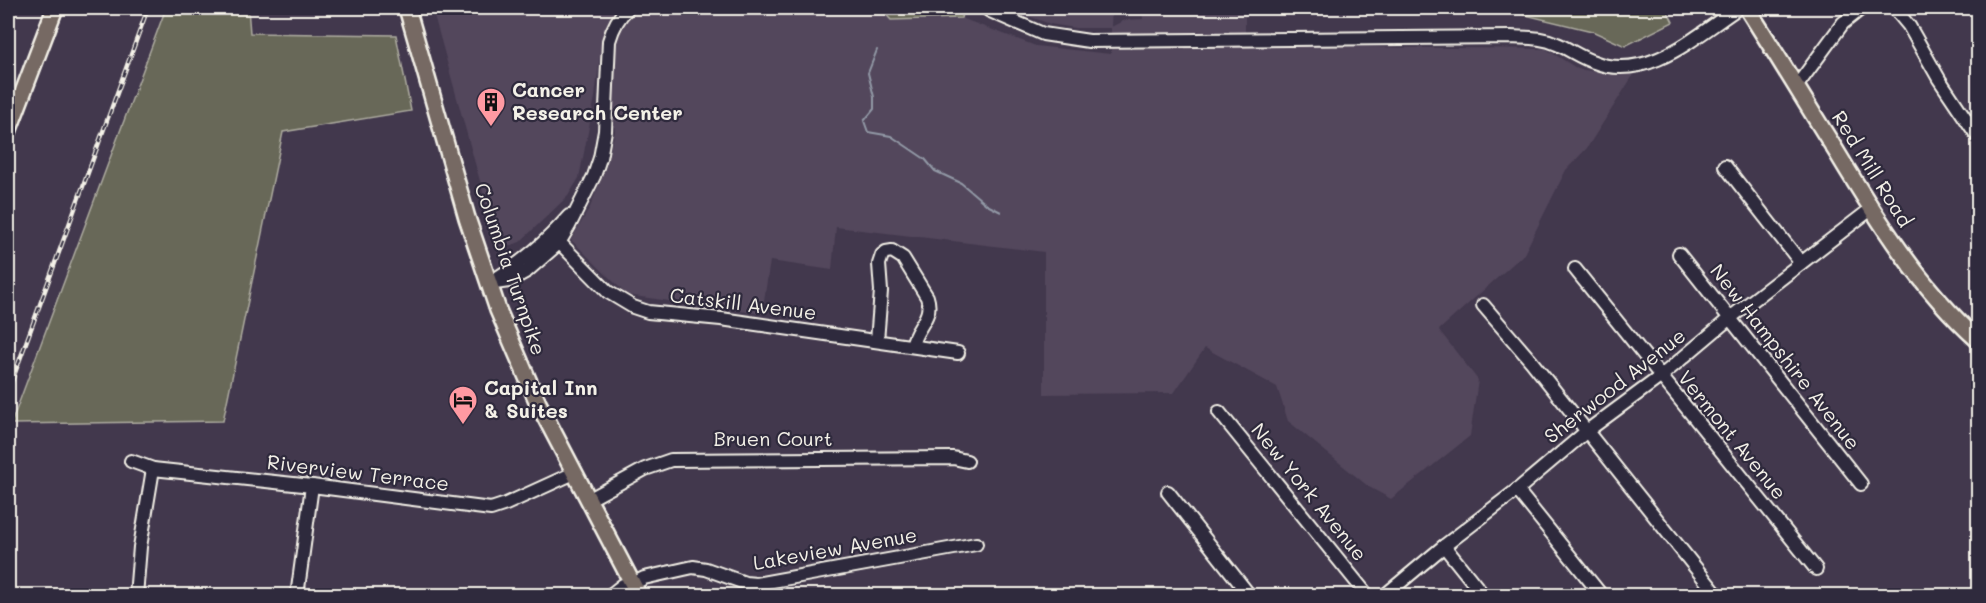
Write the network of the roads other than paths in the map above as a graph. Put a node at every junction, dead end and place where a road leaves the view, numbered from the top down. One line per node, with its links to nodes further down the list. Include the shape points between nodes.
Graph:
1 (55, 8): 10 (main road)
2 (407, 8): 18 (main road, Columbia Turnpike)
3 (628, 8): 14 (street, via 619,16 609,41 603,142 594,176)
4 (986, 8): 5 (street, via 1043,34 1089,41 1521,38 1556,43 1608,66 1643,64 1667,55)
5 (1738, 8)
6 (1747, 8): 9 (main road, Red Mill Road)
7 (1862, 8): 9 (street, via 1843,23)
8 (1894, 8): 11 (street)
9 (1796, 87): 13 (main road, Red Mill Road)
10 (8, 132)
11 (1978, 137)
12 (1725, 166): 16 (street)
13 (1870, 209): 16 (street, Sherwood Avenue); 21 (main road, Red Mill Road, via 1947,310)
14 (556, 239): 18 (street, via 527,271 509,281); 22 (street, Catskill Avenue, via 608,292 640,309)
15 (1679, 254): 20 (street, New Hampshire Avenue)
16 (1801, 263): 20 (street, Sherwood Avenue)
17 (1575, 269): 25 (street, Vermont Avenue)
18 (488, 284): 31 (main road, Columbia Turnpike, via 530,386)
19 (1483, 305): 27 (street)
20 (1730, 318): 25 (street, Sherwood Avenue); 32 (street, New Hampshire Avenue)
21 (1978, 340)
22 (877, 341): 23 (street, Catskill Avenue); 23 (street, via 879,264 882,255 892,251 903,258 929,303 927,318)
23 (912, 346): 24 (street, Catskill Avenue)
24 (958, 353)
25 (1660, 377): 27 (street, Sherwood Avenue); 39 (street, Vermont Avenue)
26 (1219, 412): 45 (street, New York Avenue)
27 (1587, 431): 34 (street, Sherwood Avenue); 49 (street)
28 (131, 461): 30 (street, Riverview Terrace)
29 (967, 461): 36 (street, Bruen Court, via 671,459)
30 (153, 469): 33 (street, Riverview Terrace); 41 (street)
31 (574, 473): 33 (street, Riverview Terrace, via 491,509); 36 (main road, Columbia Turnpike)
32 (1861, 484)
33 (312, 486): 42 (street)
34 (1517, 490): 38 (street, Sherwood Avenue); 48 (street)
35 (1168, 492): 44 (street)
36 (588, 500): 40 (main road, Columbia Turnpike)
37 (976, 544): 40 (street, Lakeview Avenue, via 769,583 745,583 693,567 644,578)
38 (1444, 546): 46 (street, Sherwood Avenue); 47 (street)
39 (1816, 569)
40 (636, 590): 43 (street, Lakeview Avenue, via 623,585)
41 (136, 596)
42 (297, 596)
43 (609, 596)
44 (1250, 596)
45 (1368, 596)
46 (1384, 596)
47 (1484, 596)
48 (1602, 596)
49 (1718, 596)

